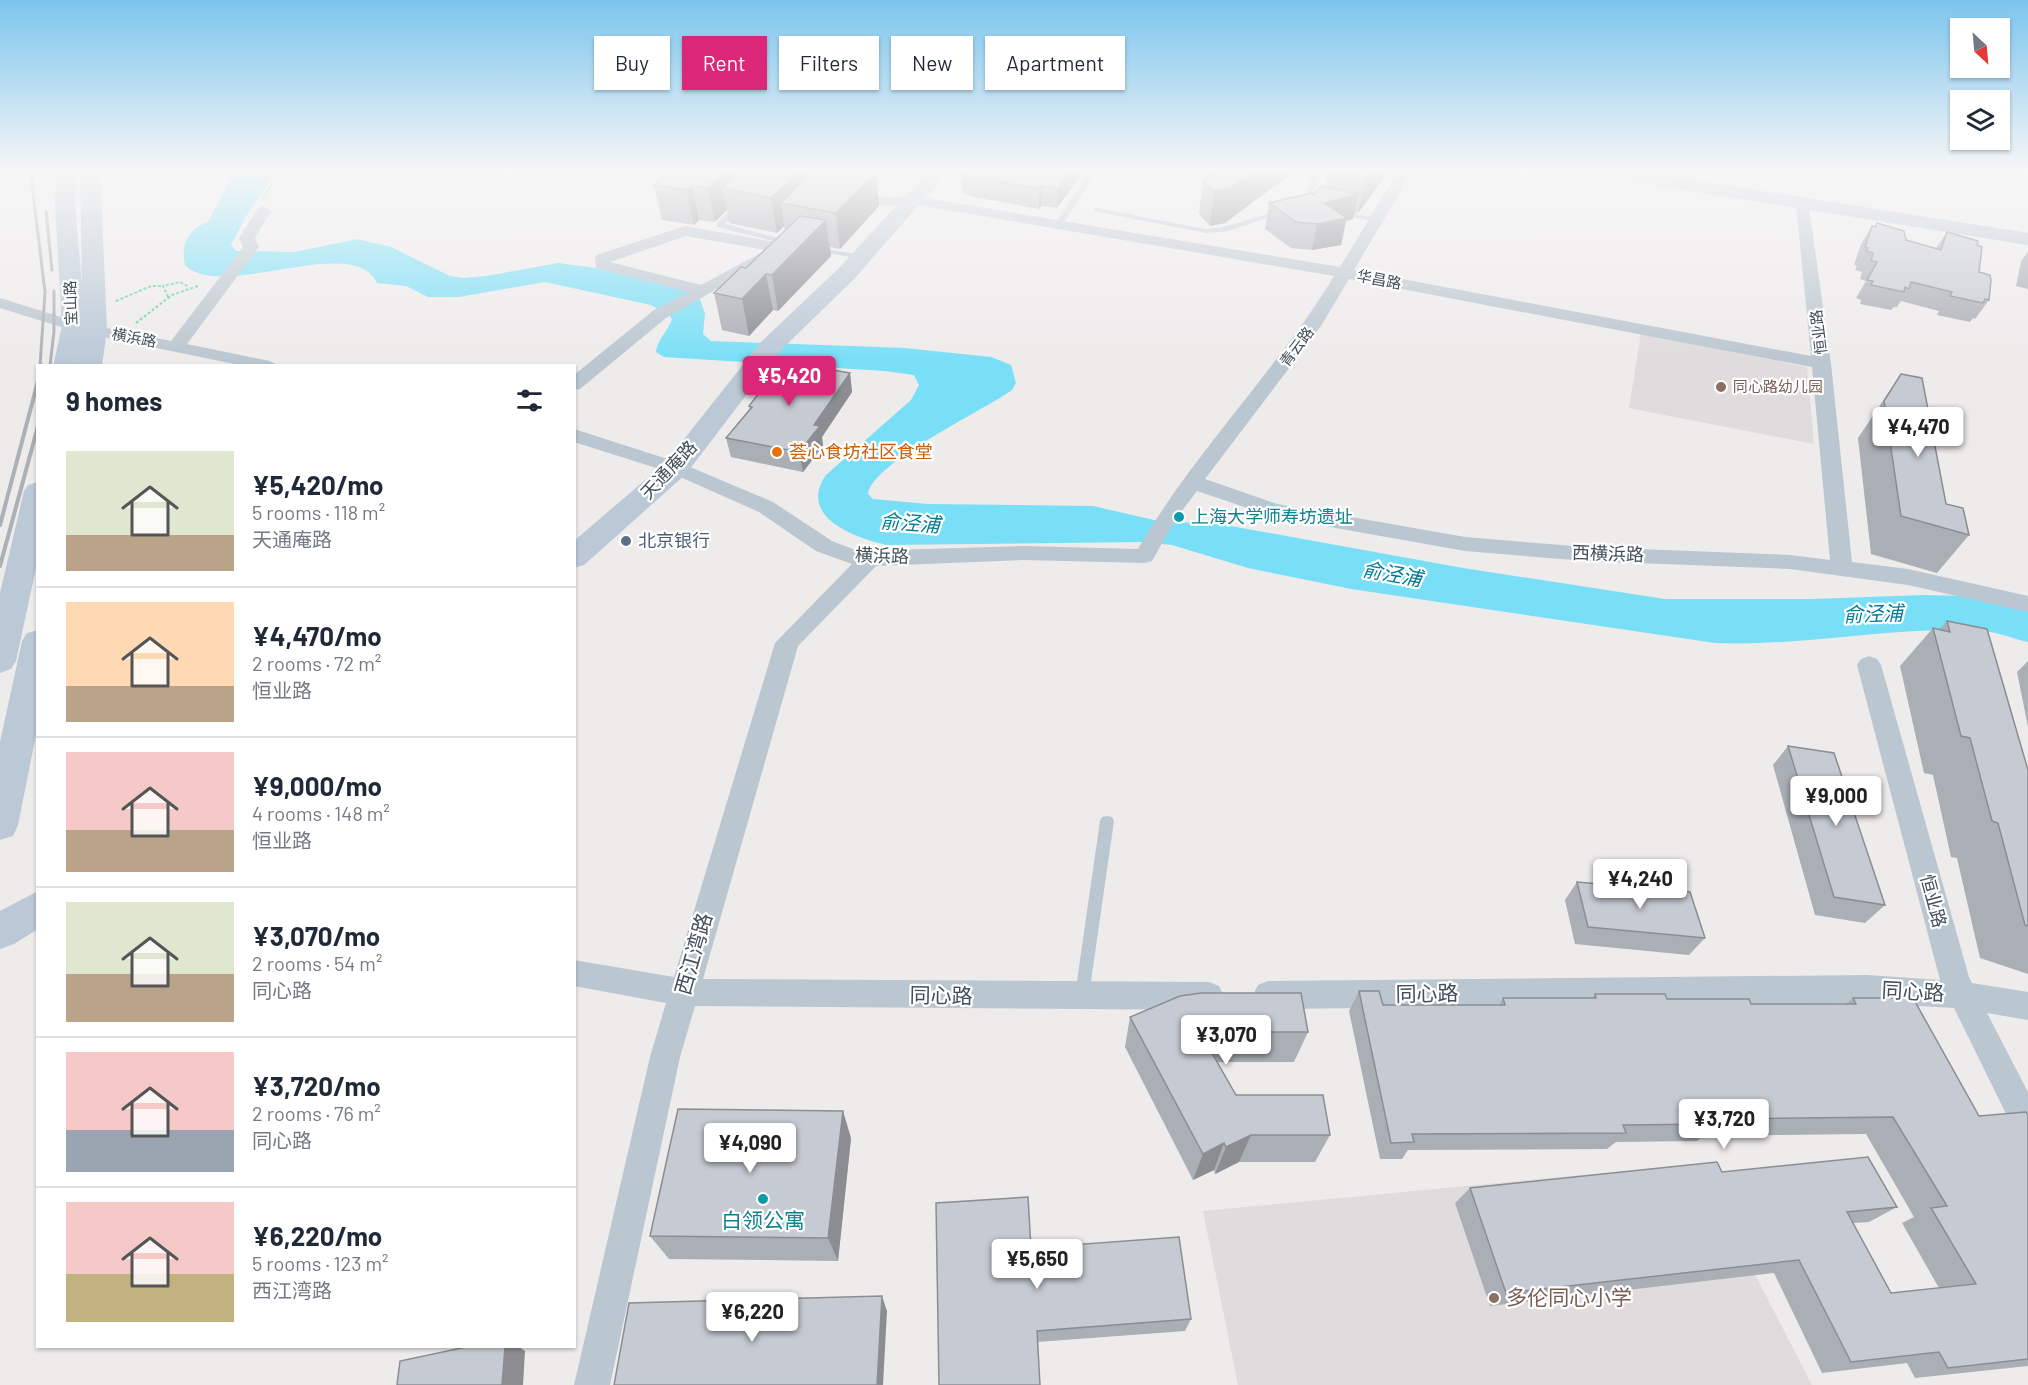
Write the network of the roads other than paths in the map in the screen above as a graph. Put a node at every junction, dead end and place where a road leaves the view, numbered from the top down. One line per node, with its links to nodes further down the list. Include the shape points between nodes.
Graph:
1 (70, 233): 21 (main road, 宝山路)
2 (89, 233): 21 (main road, 宝山路)
3 (250, 233): 22 (street, via 247,238 251,247)
4 (680, 233): 19 (street, via 603,258 602,266)
5 (694, 233): 19 (street, via 781,248)
6 (747, 233): 14 (lane)
7 (784, 233): 14 (lane)
8 (883, 233): 17 (main road)
9 (1109, 233): 18 (street, 华昌路)
10 (1368, 233): 18 (street, 青云路)
11 (1806, 233): 26 (street, 恒业路)
12 (1988, 233): 13 (main road)
13 (2028, 239)
14 (777, 241): 15 (lane)
15 (795, 245)
16 (806, 247): 17 (lane)
17 (862, 257): 29 (main road, 天通庵路, via 770,347)
18 (1344, 273): 26 (street, 华昌路); 30 (street, 青云路, via 1298,345)
19 (698, 291): 27 (street, via 660,314)
20 (0, 303): 21 (street, 横浜路)
21 (88, 322): 22 (street, 横浜路, via 121,335); 23 (main road, 宝山路); 24 (main road, 宝山路)
22 (176, 346): 25 (street, 横浜路)
23 (66, 364)
24 (90, 364)
25 (261, 364)
26 (1822, 364): 35 (street, 恒业路)
27 (576, 383)
28 (576, 436): 29 (street, 横浜路)
29 (676, 468): 33 (main road, 天通庵路); 34 (street, 横浜路, via 766,507 841,554)
30 (1192, 482): 32 (street, 青云路); 35 (street, 西横浜路, via 1274,510 1465,544)
31 (36, 500): 38 (main road)
32 (1146, 553): 34 (street, 横浜路)
33 (576, 556)
34 (870, 559): 45 (street, 西江湾路, via 787,643)
35 (1842, 568): 36 (street, 西横浜路, via 1908,577)
36 (2028, 604)
37 (36, 651): 41 (main road)
38 (0, 661)
39 (1869, 665): 46 (street, 恒业路)
40 (1107, 821): 47 (lane)
41 (0, 825)
42 (36, 909): 43 (main road)
43 (0, 932)
44 (576, 973): 45 (street, 同心路)
45 (683, 992): 47 (street, 同心路); 50 (street, 西江湾路)
46 (1961, 994): 47 (street, 同心路, via 1867,989); 48 (street, 同心路); 49 (street, 恒业路)
47 (1082, 997)
48 (2028, 1006)
49 (2028, 1125)
50 (592, 1385)

